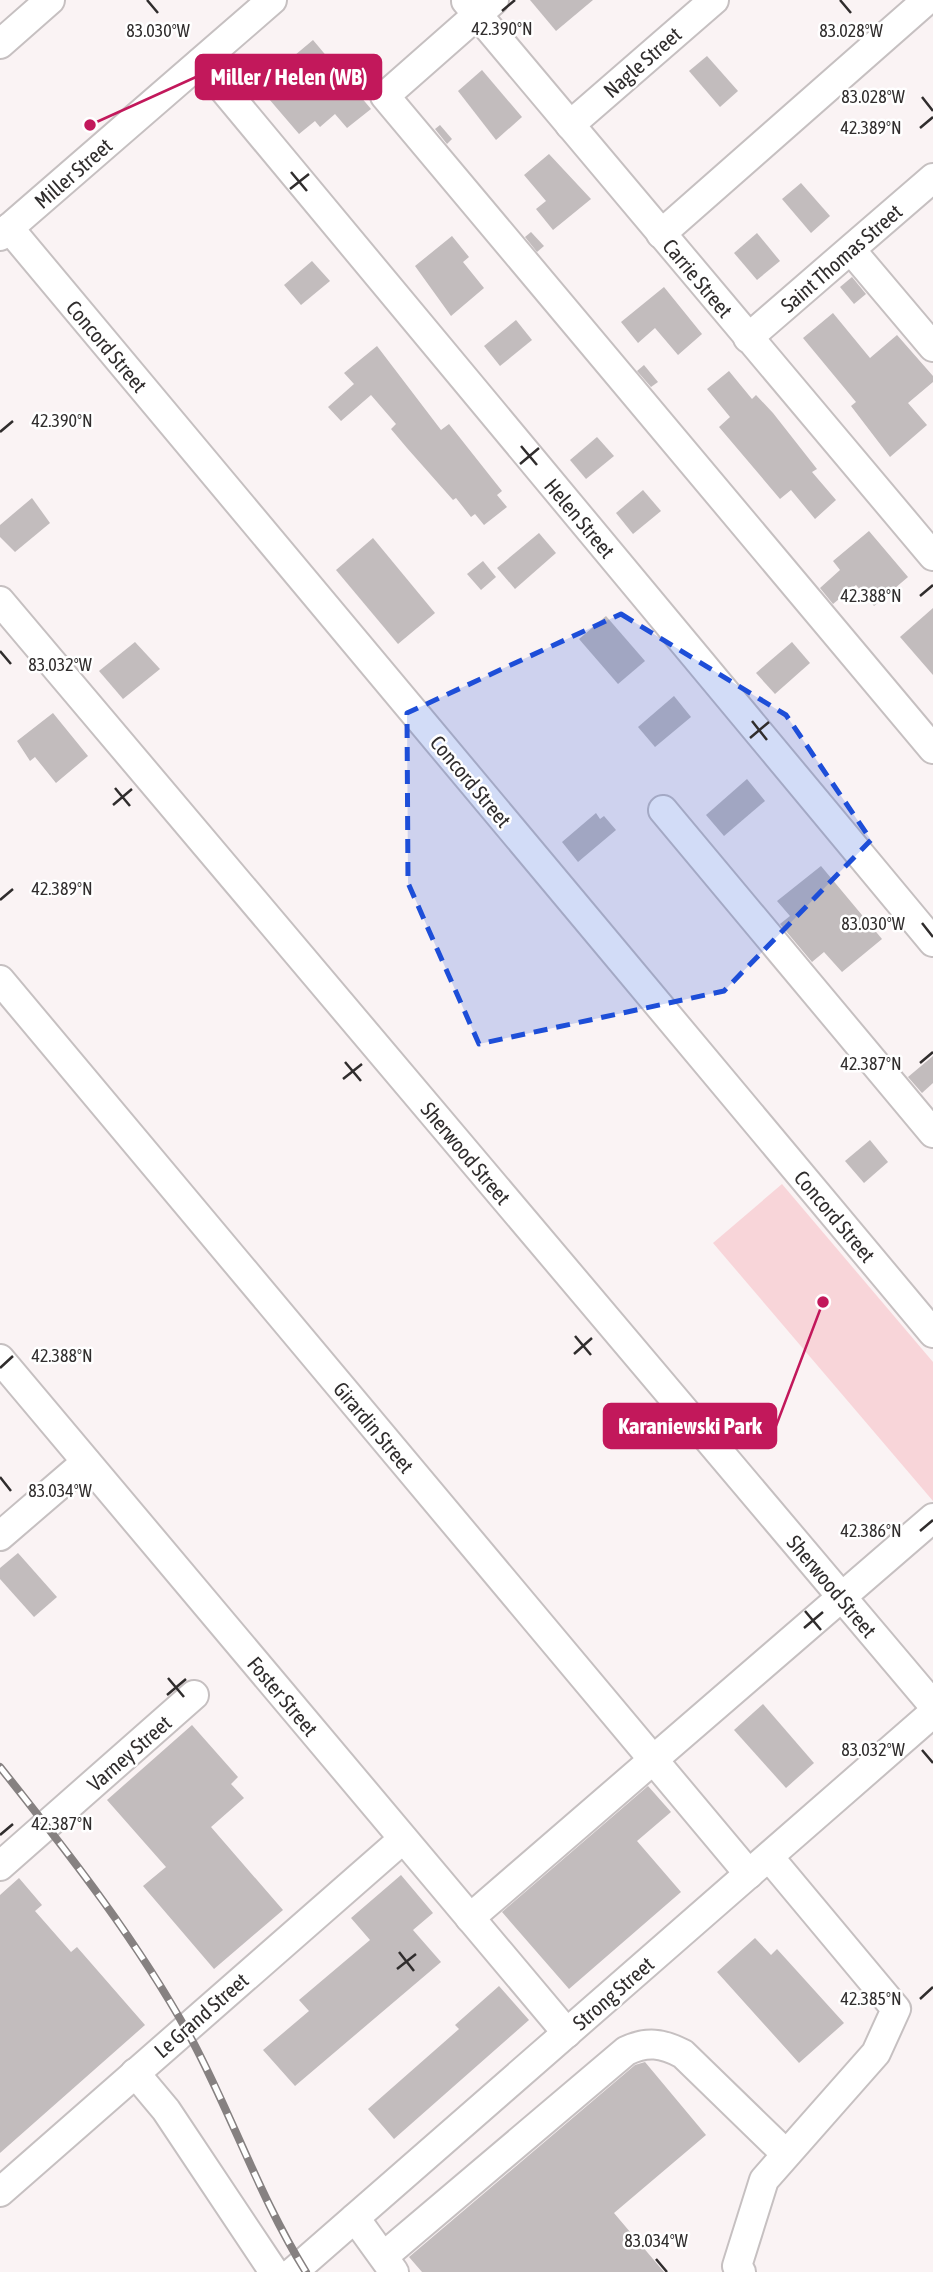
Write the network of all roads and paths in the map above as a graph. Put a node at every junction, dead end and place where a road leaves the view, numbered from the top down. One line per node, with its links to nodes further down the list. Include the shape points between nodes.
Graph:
1 (50, 0): 6 (street)
2 (272, 0): 7 (street, Miller Street)
3 (713, 0): 8 (street, Nagle Street)
4 (927, 0): 11 (street)
5 (479, 5): 8 (street, Carrie Street); 17 (street, via 385,96)
6 (0, 44)
7 (201, 62): 10 (street, Miller Street); 19 (street, Helen Street)
8 (570, 125): 11 (street, Carrie Street)
9 (933, 178): 12 (street, Saint Thomas Street)
10 (4, 232): 22 (street, Concord Street)
11 (661, 234): 13 (street, Carrie Street)
12 (850, 250): 13 (street, Saint Thomas Street); 14 (street)
13 (748, 338): 15 (street, Carrie Street)
14 (933, 347)
15 (933, 556)
16 (0, 601): 27 (street, Sherwood Street)
17 (933, 749)
18 (663, 810): 21 (street)
19 (933, 942)
20 (0, 980): 31 (street, Girardin Street)
21 (933, 1133)
22 (933, 1334)
23 (0, 1359): 24 (street, Foster Street)
24 (86, 1462): 26 (street); 32 (street, Foster Street)
25 (933, 1518): 27 (street)
26 (0, 1536)
27 (841, 1597): 29 (street, Sherwood Street); 31 (street)
28 (194, 1695): 34 (street, Varney Street)
29 (933, 1706)
30 (933, 1713): 33 (street, Strong Street)
31 (653, 1759): 33 (street, Girardin Street); 35 (street)
32 (403, 1839): 35 (street, Foster Street); 37 (street, Le Grand Street)
33 (759, 1865): 36 (street, Strong Street); 38 (street, Girardin Street, via 896,2009 876,2053)
34 (0, 1866)
35 (470, 1918): 36 (street, Foster Street)
36 (567, 2033): 40 (street, Strong Street)
37 (135, 2073): 39 (street, Le Grand Street); 42 (street, via 166,2110)
38 (786, 2154): 41 (street, via 683,2054 669,2046 644,2043 626,2051); 44 (street, via 764,2180 737,2266)
39 (0, 2192)
40 (355, 2218): 41 (street); 43 (street, Strong Street)
41 (389, 2264)
42 (274, 2272)
43 (293, 2272)
44 (741, 2272)

